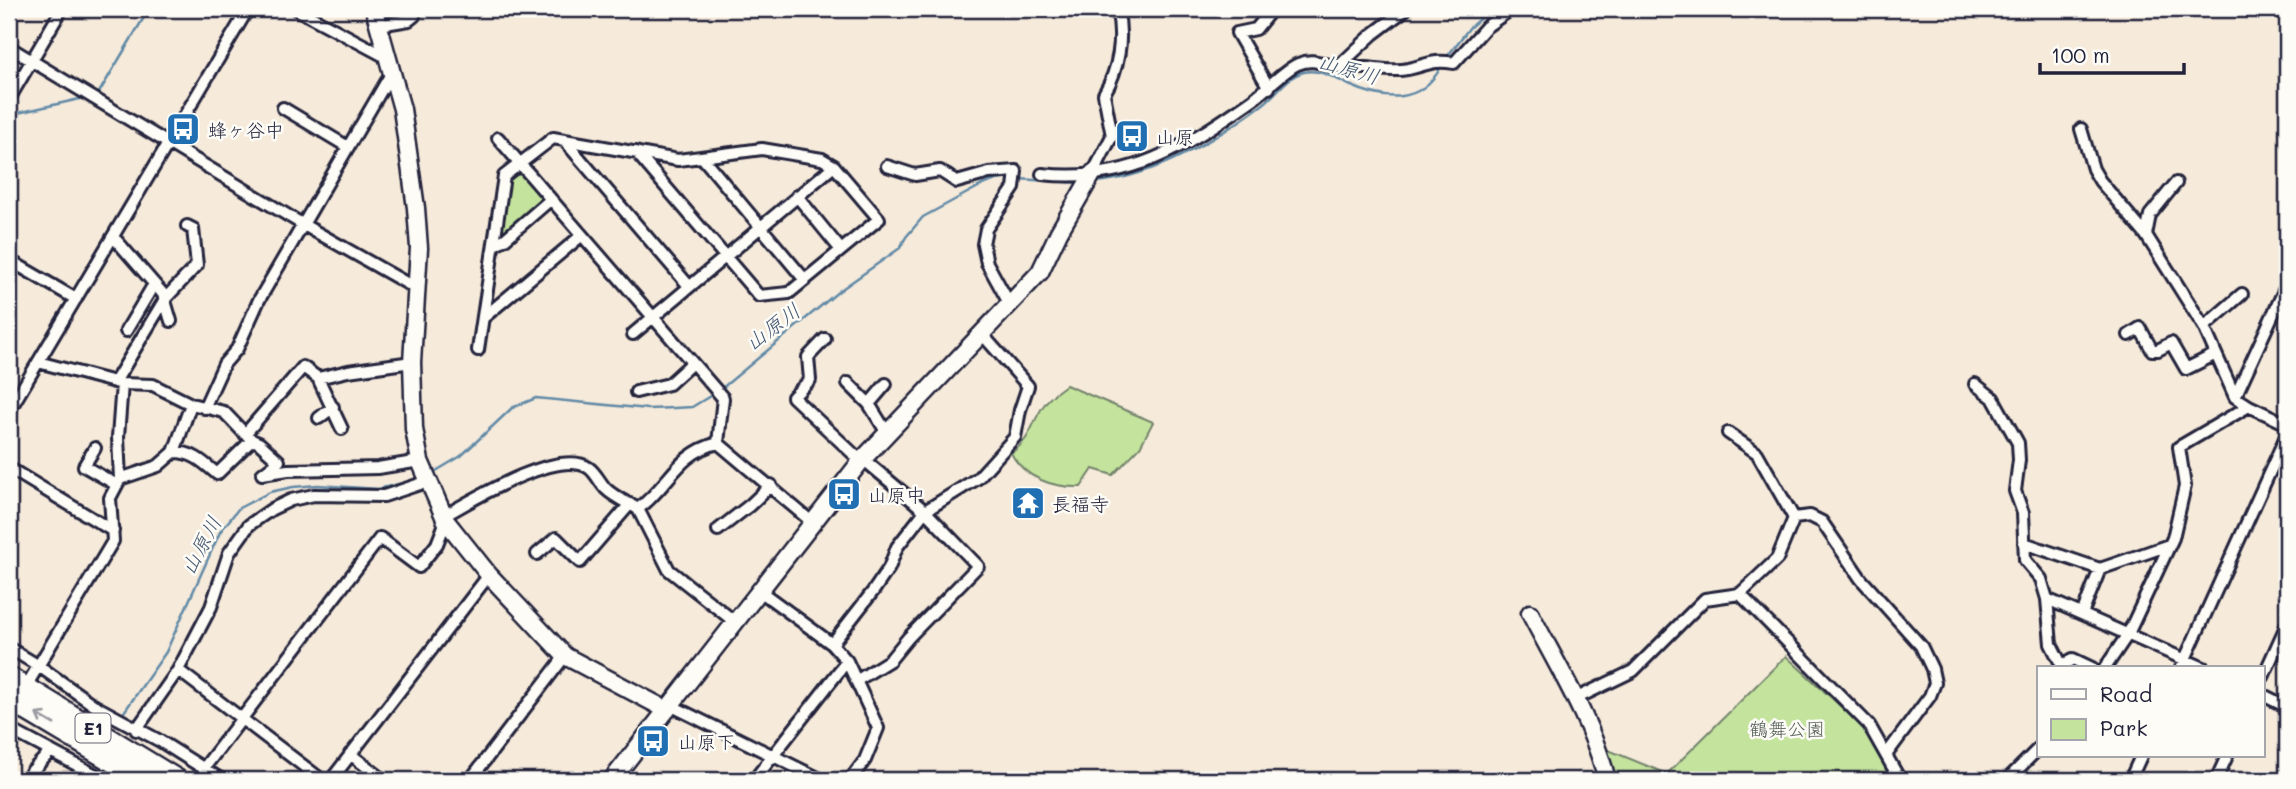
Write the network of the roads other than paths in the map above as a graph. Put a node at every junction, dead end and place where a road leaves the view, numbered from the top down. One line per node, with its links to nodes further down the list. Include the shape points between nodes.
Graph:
1 (62, 9): 11 (street)
2 (248, 9): 20 (street)
3 (296, 9): 12 (street)
4 (415, 9): 9 (street, via 409,20)
5 (1117, 9): 27 (street, via 1120,51 1104,94 1112,136)
6 (1272, 9): 14 (street, via 1256,29 1237,33)
7 (1406, 9): 13 (street)
8 (1511, 9): 13 (street, via 1486,27 1454,63 1438,60 1406,70)
9 (377, 17): 12 (street)
10 (9, 47): 11 (street)
11 (31, 61): 15 (street); 20 (street)
12 (390, 65): 21 (street); 46 (street, via 409,149 419,248)
13 (1338, 67): 14 (street, via 1312,60 1295,65)
14 (1269, 88): 27 (street, via 1167,154)
15 (9, 99)
16 (283, 108): 21 (street)
17 (2081, 128): 35 (street, via 2100,181)
18 (498, 138): 24 (street)
19 (564, 140): 22 (street); 24 (street, via 553,138); 45 (street)
20 (168, 143): 32 (street); 37 (street)
21 (348, 147): 32 (street)
22 (636, 152): 23 (street, via 678,160); 40 (street)
23 (702, 158): 25 (street, via 762,149 822,159); 34 (street)
24 (520, 164): 31 (street); 38 (street, via 504,176)
25 (834, 166): 30 (street); 39 (street, via 879,219)
26 (887, 166): 50 (street, via 915,175 940,171 957,182 1016,171 1014,188 986,229 983,244 987,263)
27 (1093, 173): 28 (street); 50 (street, via 1040,272)
28 (1042, 174)
29 (2176, 183): 35 (street, via 2150,215)
30 (797, 197): 34 (street); 39 (street)
31 (550, 200): 36 (street); 38 (street)
32 (302, 224): 46 (street); 76 (street)
33 (187, 226): 49 (street, via 192,229 197,265)
34 (760, 227): 40 (street); 42 (street)
35 (2146, 234): 54 (street)
36 (581, 236): 51 (street); 52 (street)
37 (112, 239): 43 (street); 48 (street)
38 (494, 244): 51 (street)
39 (841, 250): 42 (street)
40 (725, 256): 42 (street, via 759,296 789,293); 45 (street)
41 (9, 260): 48 (street)
42 (805, 280)
43 (154, 284): 49 (street); 55 (street)
44 (2287, 284): 71 (street)
45 (689, 286): 52 (street)
46 (417, 289): 63 (street)
47 (2242, 294): 54 (street)
48 (76, 299): 62 (street)
49 (165, 299): 53 (street); 66 (street)
50 (1009, 303): 56 (street)
51 (483, 318): 60 (street)
52 (652, 318): 57 (street); 64 (street)
53 (171, 321)
54 (2204, 327): 61 (street)
55 (126, 331)
56 (981, 333): 81 (street); 95 (street, via 1028,386 1015,437 978,478)
57 (633, 334)
58 (2129, 335): 61 (street, via 2140,328 2152,350 2171,343 2186,369)
59 (825, 339): 88 (street, via 808,357 810,380 793,397)
60 (478, 350)
61 (2216, 354): 71 (street)
62 (38, 362): 66 (street); 77 (street)
63 (412, 362): 65 (street); 89 (street)
64 (691, 364): 70 (street, via 669,384); 85 (street, via 723,398)
65 (318, 378): 74 (street); 84 (street, via 303,367)
66 (118, 383): 72 (street, via 153,385); 92 (street)
67 (848, 383): 73 (street)
68 (886, 384): 73 (street)
69 (1975, 384): 101 (street, via 1993,398 2018,443 2015,491 2023,513)
70 (636, 392)
71 (2235, 397): 75 (street)
72 (191, 404): 76 (street); 87 (street)
73 (869, 404): 81 (street)
74 (333, 407): 78 (street); 80 (street)
75 (2249, 407): 79 (street); 102 (street, via 2179,446 2185,486)
76 (204, 408): 84 (street, via 223,412)
77 (9, 411)
78 (319, 418)
79 (2287, 424)
80 (342, 429)
81 (887, 433): 88 (street)
82 (1728, 433): 96 (street, via 1757,453)
83 (2287, 434): 118 (street)
84 (248, 437): 87 (street, via 217,474 188,452); 89 (street, via 279,461 262,474 378,468)
85 (718, 443): 93 (street); 94 (street, via 688,456 652,499)
86 (95, 448): 92 (street, via 84,466)
87 (174, 452): 92 (street, via 158,466)
88 (862, 460): 95 (street); 98 (street)
89 (420, 461): 91 (street)
90 (9, 468): 100 (street)
91 (429, 481): 97 (street); 124 (street, via 383,496 314,495 291,500 249,525 229,553 211,607)
92 (118, 482): 100 (street, via 110,498)
93 (771, 485): 98 (street); 99 (street)
94 (634, 507): 97 (street, via 608,491 590,469 579,463 560,464 506,481); 103 (street, via 580,562 556,538); 111 (street, via 669,570)
95 (925, 511): 114 (street, via 897,547 874,590); 128 (street, via 978,566 890,660)
96 (1794, 518): 107 (street, via 1777,559); 140 (street, via 1810,516 1822,523 1861,579 1920,646 1932,668 1935,682 1930,696)
97 (445, 519): 105 (street); 134 (street, via 437,544 419,567 380,538)
98 (813, 523): 106 (street)
99 (718, 530)
100 (113, 531): 119 (street, via 113,541)
101 (2024, 543): 104 (street); 108 (street, via 2025,560)
102 (2169, 545): 104 (street); 113 (street)
103 (537, 554)
104 (2101, 569): 110 (street)
105 (489, 575): 116 (street); 139 (street)
106 (760, 591): 111 (street); 114 (street)
107 (1740, 594): 131 (street, via 1705,599 1633,671); 140 (street, via 1869,725)
108 (2048, 599): 110 (street); 120 (street, via 2051,644)
109 (1530, 613): 131 (street)
110 (2082, 614): 113 (street)
111 (736, 622): 132 (street)
112 (2287, 624): 125 (street)
113 (2128, 635): 118 (street); 123 (street)
114 (832, 643): 117 (street)
115 (9, 648): 119 (street)
116 (565, 656): 132 (street); 153 (street)
117 (847, 661): 128 (street); 141 (street)
118 (2183, 664)
119 (39, 666): 127 (street); 136 (street)
120 (2062, 666)
121 (2063, 666): 122 (street, via 2073,659)
122 (2088, 666)
123 (2106, 666)
124 (178, 670): 134 (street); 136 (street)
125 (2264, 675)
126 (9, 678): 148 (highway, E1)
127 (31, 678)
128 (856, 681): 157 (street, via 878,728 865,760)
129 (2264, 696): 133 (street)
130 (9, 699): 147 (highway, E1, one-way to 130)
131 (1575, 699): 158 (street)
132 (668, 707): 141 (street); 154 (street)
133 (2287, 707)
134 (242, 719): 144 (street); 150 (street)
135 (9, 729): 138 (street)
136 (136, 730): 144 (street)
137 (2037, 750): 160 (street)
138 (51, 751): 145 (street); 146 (street)
139 (350, 754): 151 (street); 152 (street)
140 (1886, 755): 159 (street)
141 (773, 756): 155 (street); 156 (street)
142 (2140, 758): 161 (street)
143 (2226, 758): 162 (street)
144 (204, 768): 149 (street)
145 (95, 777)
146 (29, 780)
147 (145, 780)
148 (176, 780)
149 (222, 780)
150 (322, 780)
151 (331, 780)
152 (384, 780)
153 (470, 780)
154 (612, 780)
155 (754, 780)
156 (822, 780)
157 (850, 780)
158 (1608, 780)
159 (1900, 780)
160 (2007, 780)
161 (2130, 780)
162 (2216, 780)

